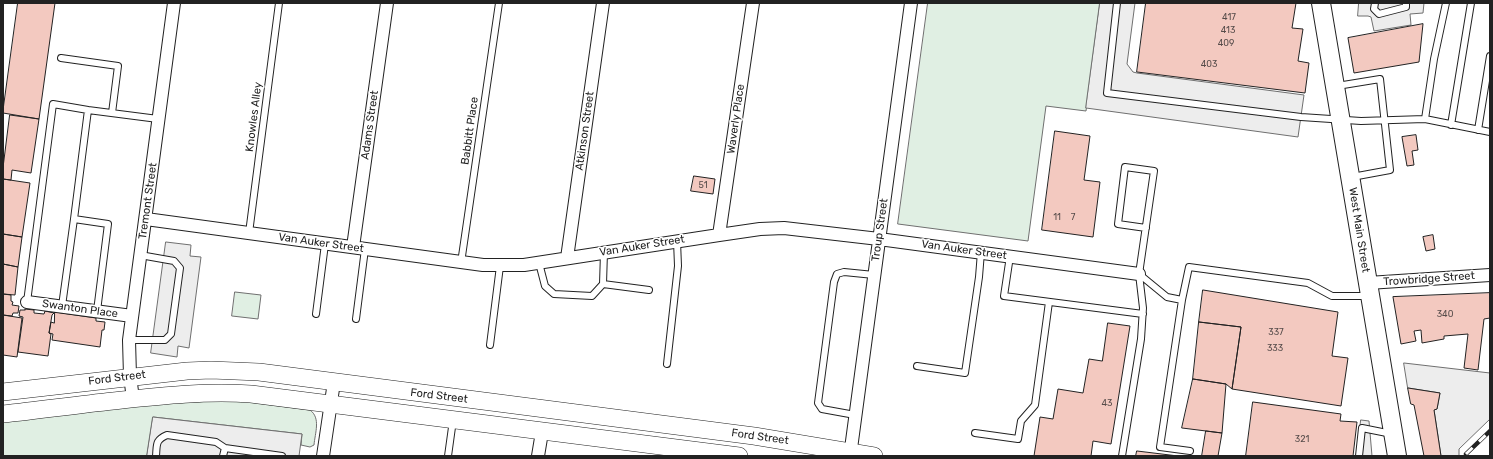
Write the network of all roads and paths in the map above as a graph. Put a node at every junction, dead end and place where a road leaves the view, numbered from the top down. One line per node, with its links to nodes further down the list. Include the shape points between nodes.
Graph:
1 (174, 3): 19 (street, Tremont Street)
2 (279, 3): 30 (lane, Knowles Alley)
3 (387, 3): 35 (street, Adams Street)
4 (499, 3): 42 (lane, Babbitt Place)
5 (603, 3): 41 (street, Atkinson Street)
6 (753, 3): 31 (street, Waverly Place)
7 (910, 3): 32 (street, Troup Street)
8 (1117, 3): 20 (lane, via 1106,93 1301,117)
9 (1321, 3): 16 (main road, West Main Street)
10 (1375, 3): 11 (lane, via 1374,9 1379,14 1406,7)
11 (1406, 3)
12 (1446, 3): 21 (lane)
13 (1471, 3): 23 (lane)
14 (1490, 56): 24 (lane)
15 (62, 58): 18 (lane, via 118,66)
16 (1335, 86): 20 (main road, West Main Street); 22 (lane, via 1380,79)
17 (88, 110): 18 (lane); 27 (lane); 52 (lane, via 53,104)
18 (112, 113): 19 (lane)
19 (158, 119): 28 (street, Tremont Street)
20 (1340, 119): 22 (lane); 26 (main road, West Main Street)
21 (1425, 119): 22 (lane); 23 (lane)
22 (1384, 120): 26 (lane, via 1390,170)
23 (1451, 124): 24 (lane)
24 (1478, 130): 25 (lane)
25 (1490, 132)
26 (1350, 178): 50 (main road, West Main Street)
27 (74, 219): 54 (lane); 55 (lane, via 108,224)
28 (146, 219): 30 (street, Van Auker Street); 39 (street, Tremont Street)
29 (1146, 228): 29 (lane, via 1154,171 1125,167 1118,224); 45 (lane)
30 (249, 233): 34 (street, Van Auker Street)
31 (719, 235): 32 (street, Van Auker Street, via 784,228); 33 (street, Van Auker Street)
32 (879, 239): 38 (street, Van Auker Street); 46 (street, Troup Street)
33 (677, 241): 37 (street, Van Auker Street); 62 (lane, via 678,266)
34 (325, 244): 35 (street, Van Auker Street); 56 (lane)
35 (353, 248): 36 (street, Van Auker Street)
36 (365, 249): 42 (street, Van Auker Street); 59 (lane)
37 (604, 252): 41 (street, Van Auker Street); 48 (lane)
38 (981, 252): 40 (street, Van Auker Street); 63 (lane, via 980,277 965,372)
39 (140, 255): 58 (street, Tremont Street); 60 (lane, via 174,261 180,268 171,334 165,340)
40 (1010, 256): 45 (street, Van Auker Street); 53 (lane, via 1004,296)
41 (566, 258): 43 (street, Van Auker Street)
42 (461, 263): 44 (street, Van Auker Street)
43 (538, 263): 44 (street, Van Auker Street); 48 (lane, via 545,286 554,294 592,296)
44 (500, 266): 61 (lane)
45 (1139, 274): 51 (lane, via 1167,297); 57 (lane)
46 (874, 275): 70 (street, Troup Street); 70 (lane, via 844,272 837,274 818,395 818,403 822,409)
47 (1490, 275): 50 (street, Trowbridge Street)
48 (603, 284): 49 (lane)
49 (649, 290)
50 (1369, 290): 51 (lane, via 1332,296 1308,284 1189,267); 74 (main road, West Main Street)
51 (1182, 300): 76 (lane, via 1160,447)
52 (28, 302): 54 (street, Swanton Place)
53 (1049, 302): 57 (lane); 73 (lane, via 1035,405 1021,421 1018,439)
54 (62, 306): 55 (street, Swanton Place)
55 (97, 311): 58 (street, Swanton Place)
56 (316, 314)
57 (1143, 314): 87 (lane)
58 (132, 316): 60 (street, Tremont Street)
59 (356, 318)
60 (129, 340): 64 (street, Tremont Street)
61 (490, 345)
62 (666, 364)
63 (918, 366)
64 (130, 376): 65 (main road, Ford Street, via 187,371 235,371); 66 (main road, Ford Street); 67 (street, Tremont Street)
65 (334, 382): 68 (street); 78 (main road, Ford Street, via 754,436)
66 (3, 392)
67 (133, 399): 68 (main road, Ford Street, via 227,393); 69 (main road, Ford Street)
68 (330, 404): 71 (main road, Ford Street); 82 (street)
69 (3, 414)
70 (855, 415): 78 (street, Troup Street)
71 (453, 420): 72 (main road, Ford Street); 83 (lane)
72 (542, 432): 77 (main road, Ford Street); 84 (street)
73 (975, 433)
74 (1393, 434): 88 (lane, via 1362,428); 89 (main road, West Main Street)
75 (225, 448): 79 (lane, via 216,442 167,436 158,441); 80 (lane); 81 (lane)
76 (1190, 451)
77 (690, 453): 85 (main road, Ford Street)
78 (850, 454): 86 (main road, Ford Street)
79 (156, 456)
80 (223, 456)
81 (282, 456)
82 (323, 456)
83 (448, 456)
84 (538, 456)
85 (739, 456)
86 (874, 456)
87 (1122, 456)
88 (1359, 456)
89 (1397, 456)

